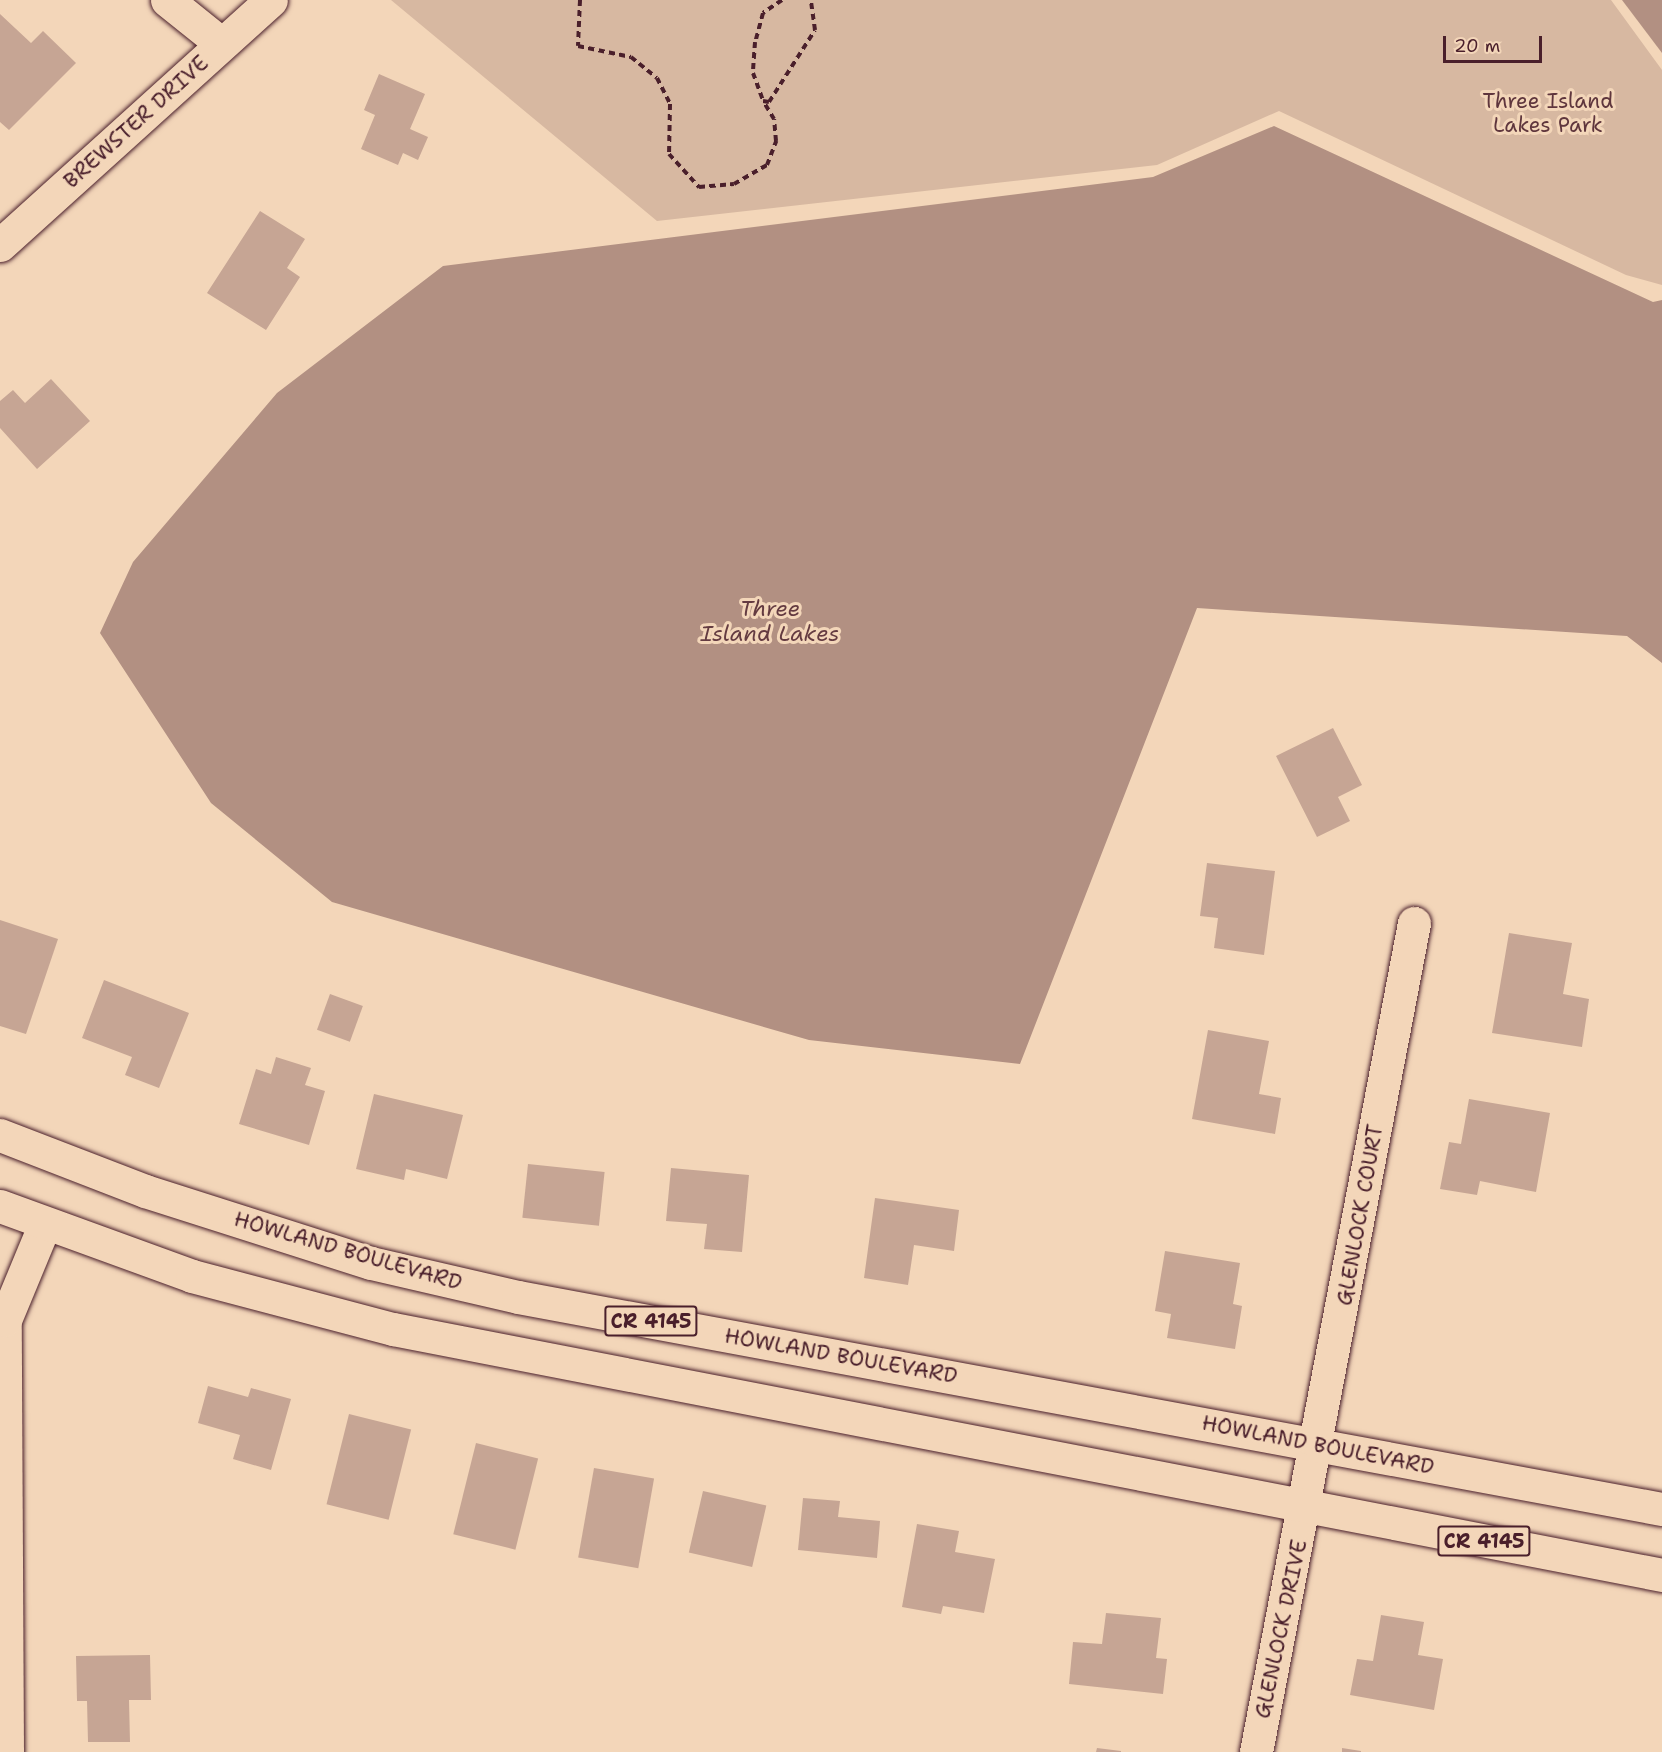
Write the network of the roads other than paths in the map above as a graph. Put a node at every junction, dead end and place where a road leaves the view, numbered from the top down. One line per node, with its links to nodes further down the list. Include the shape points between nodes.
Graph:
1 (167, 0): 3 (main road)
2 (271, 0): 3 (main road, BREWSTER DRIVE)
3 (222, 45): 4 (main road, BREWSTER DRIVE)
4 (0, 245)
5 (1414, 923): 9 (main road, GLENLOCK COURT)
6 (0, 1135): 9 (main road, HOWLAND BOULEVARD / CR 4145, via 145,1191 371,1263 461,1284)
7 (0, 1206): 8 (main road, CR 4145)
8 (44, 1226): 10 (main road, CR 4145, via 192,1276 393,1329); 13 (main road, via 5,1320)
9 (1318, 1445): 10 (main road, GLENLOCK COURT); 11 (main road, HOWLAND BOULEVARD / CR 4145)
10 (1306, 1507): 12 (main road, CR 4145); 14 (main road, GLENLOCK DRIVE)
11 (1662, 1509)
12 (1662, 1575)
13 (7, 1752)
14 (1256, 1752)

